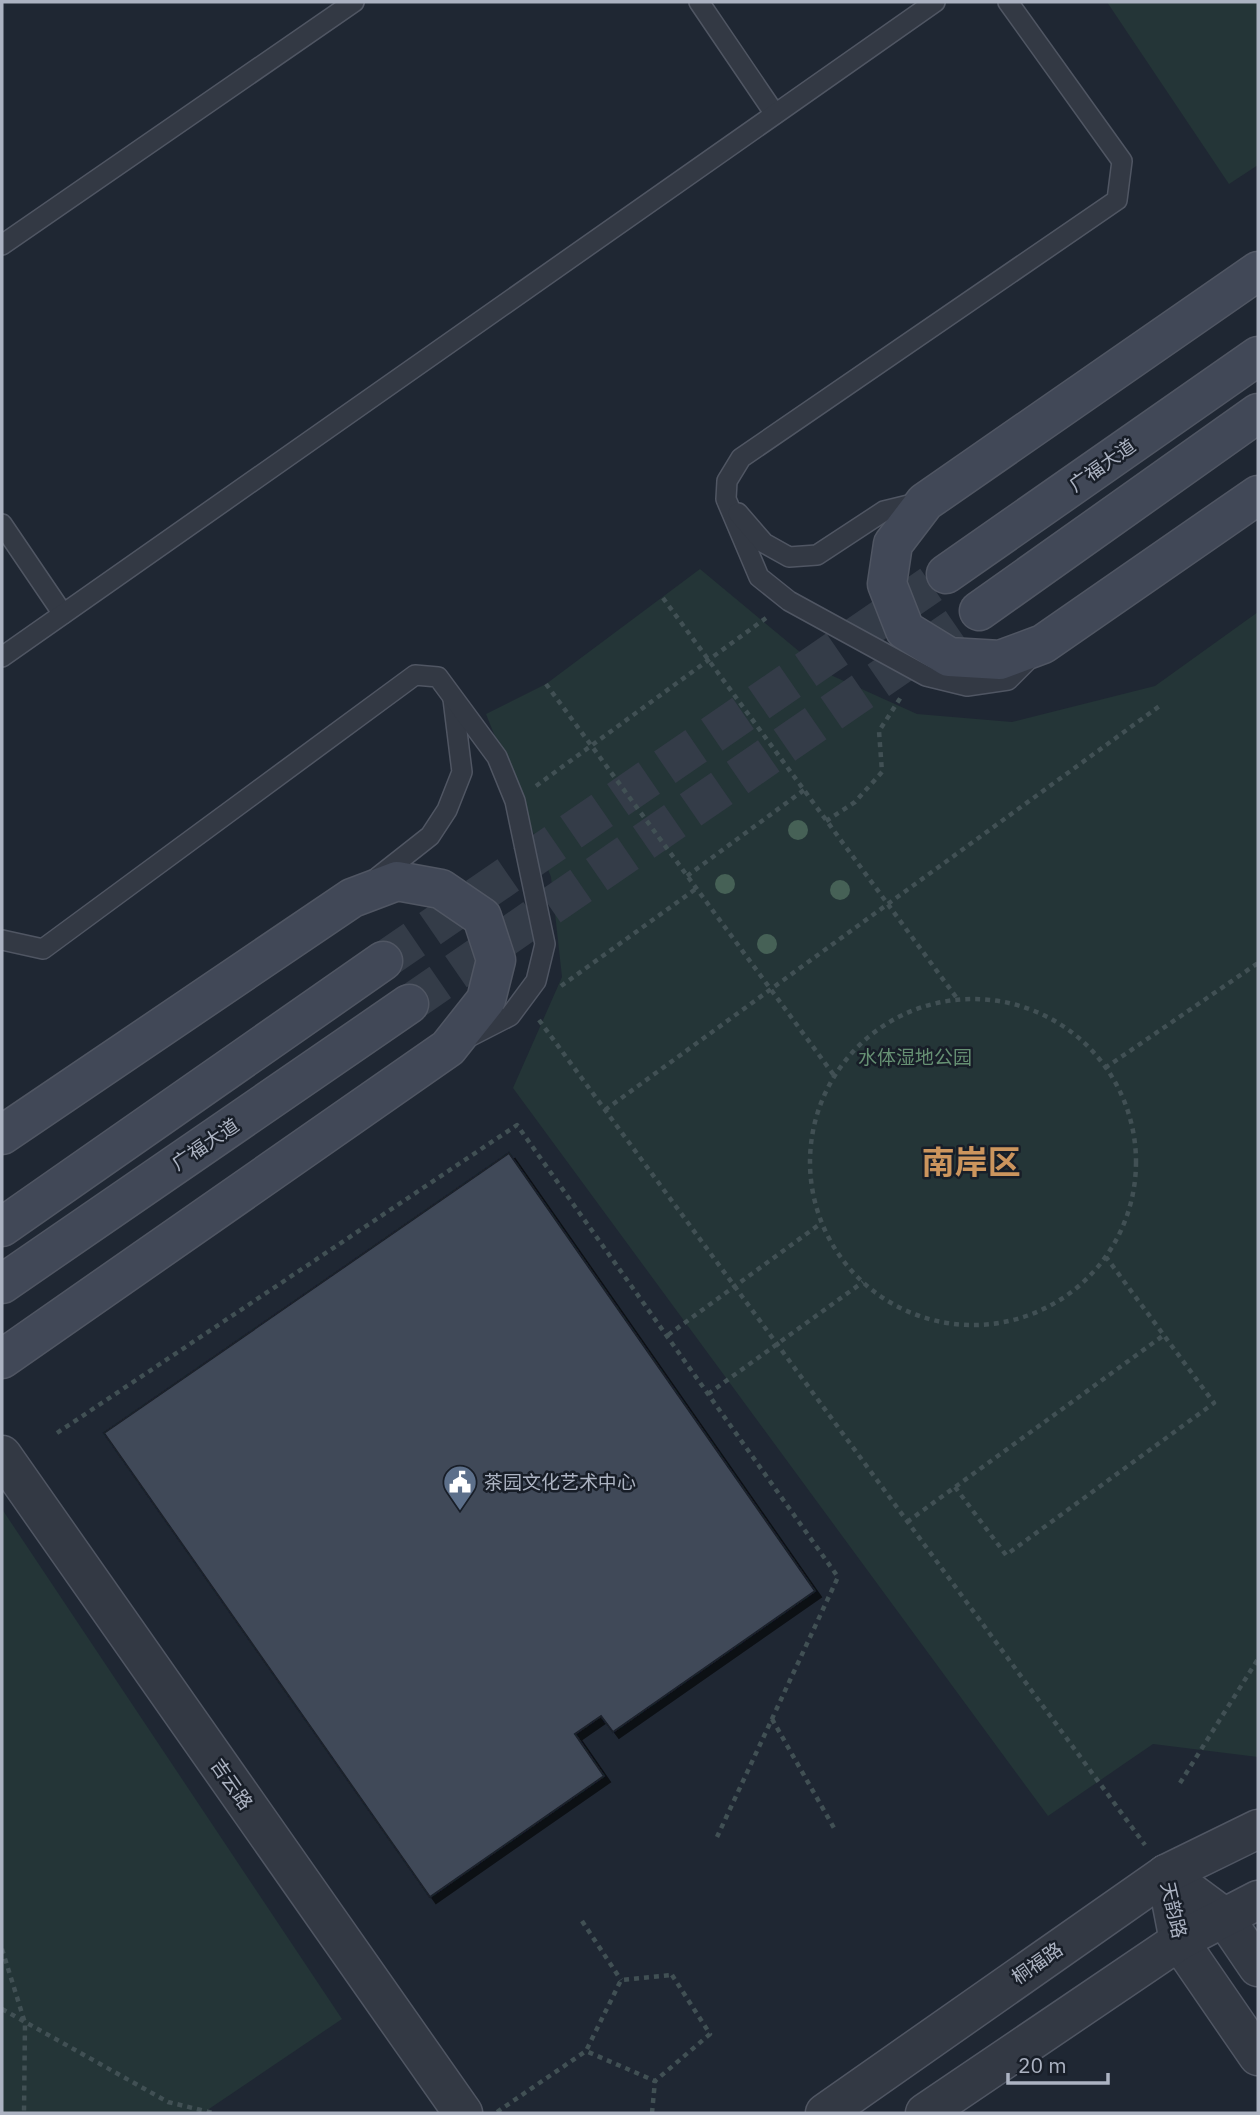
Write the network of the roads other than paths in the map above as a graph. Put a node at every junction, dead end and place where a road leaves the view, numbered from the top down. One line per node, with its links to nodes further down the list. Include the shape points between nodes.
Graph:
1 (354, 2): 6 (lane)
2 (699, 2): 5 (lane)
3 (934, 2): 5 (lane)
4 (1008, 2): 11 (lane, via 1122,161 1117,200 741,458 727,481)
5 (775, 114): 16 (lane)
6 (2, 245)
7 (1258, 271): 12 (main road)
8 (1258, 356): 14 (main road, 广福大道)
9 (1258, 413): 15 (main road)
10 (1258, 495): 17 (main road)
11 (726, 499): 12 (lane, via 764,543 789,557 817,555 884,510); 17 (lane, via 759,577 789,601 926,676 967,685 1009,680)
12 (925, 502): 17 (main road, via 892,544 887,584 905,630 949,657 1000,660)
13 (2, 524): 16 (lane)
14 (946, 574)
15 (979, 611)
16 (63, 614): 18 (lane)
17 (1044, 644)
18 (2, 657)
19 (453, 698): 20 (lane, via 463,772 447,810 430,836); 21 (lane, via 438,677 415,675 43,949); 24 (lane, via 497,757 515,800 545,944 537,981 526,1003)
20 (352, 898): 24 (main road, via 397,881 441,889 482,917 496,960 490,987 486,1000); 25 (main road)
21 (2, 940)
22 (383, 961): 26 (main road)
23 (409, 1004): 27 (main road, 广福大道)
24 (448, 1048): 28 (main road)
25 (2, 1135)
26 (2, 1227)
27 (2, 1284)
28 (2, 1359)
29 (2, 1455): 37 (street, 吉云路)
30 (1258, 1829): 31 (street, 桐福路)
31 (1166, 1874): 33 (street, 天韵路); 34 (street, 天韵路); 38 (street, 桐福路)
32 (1258, 1900): 33 (street)
33 (1224, 1917): 34 (street); 35 (street, 天韵路)
34 (1179, 1941): 36 (street, 天韵路); 39 (street)
35 (1258, 1967)
36 (1258, 2056)
37 (463, 2113)
38 (825, 2113)
39 (925, 2113)

